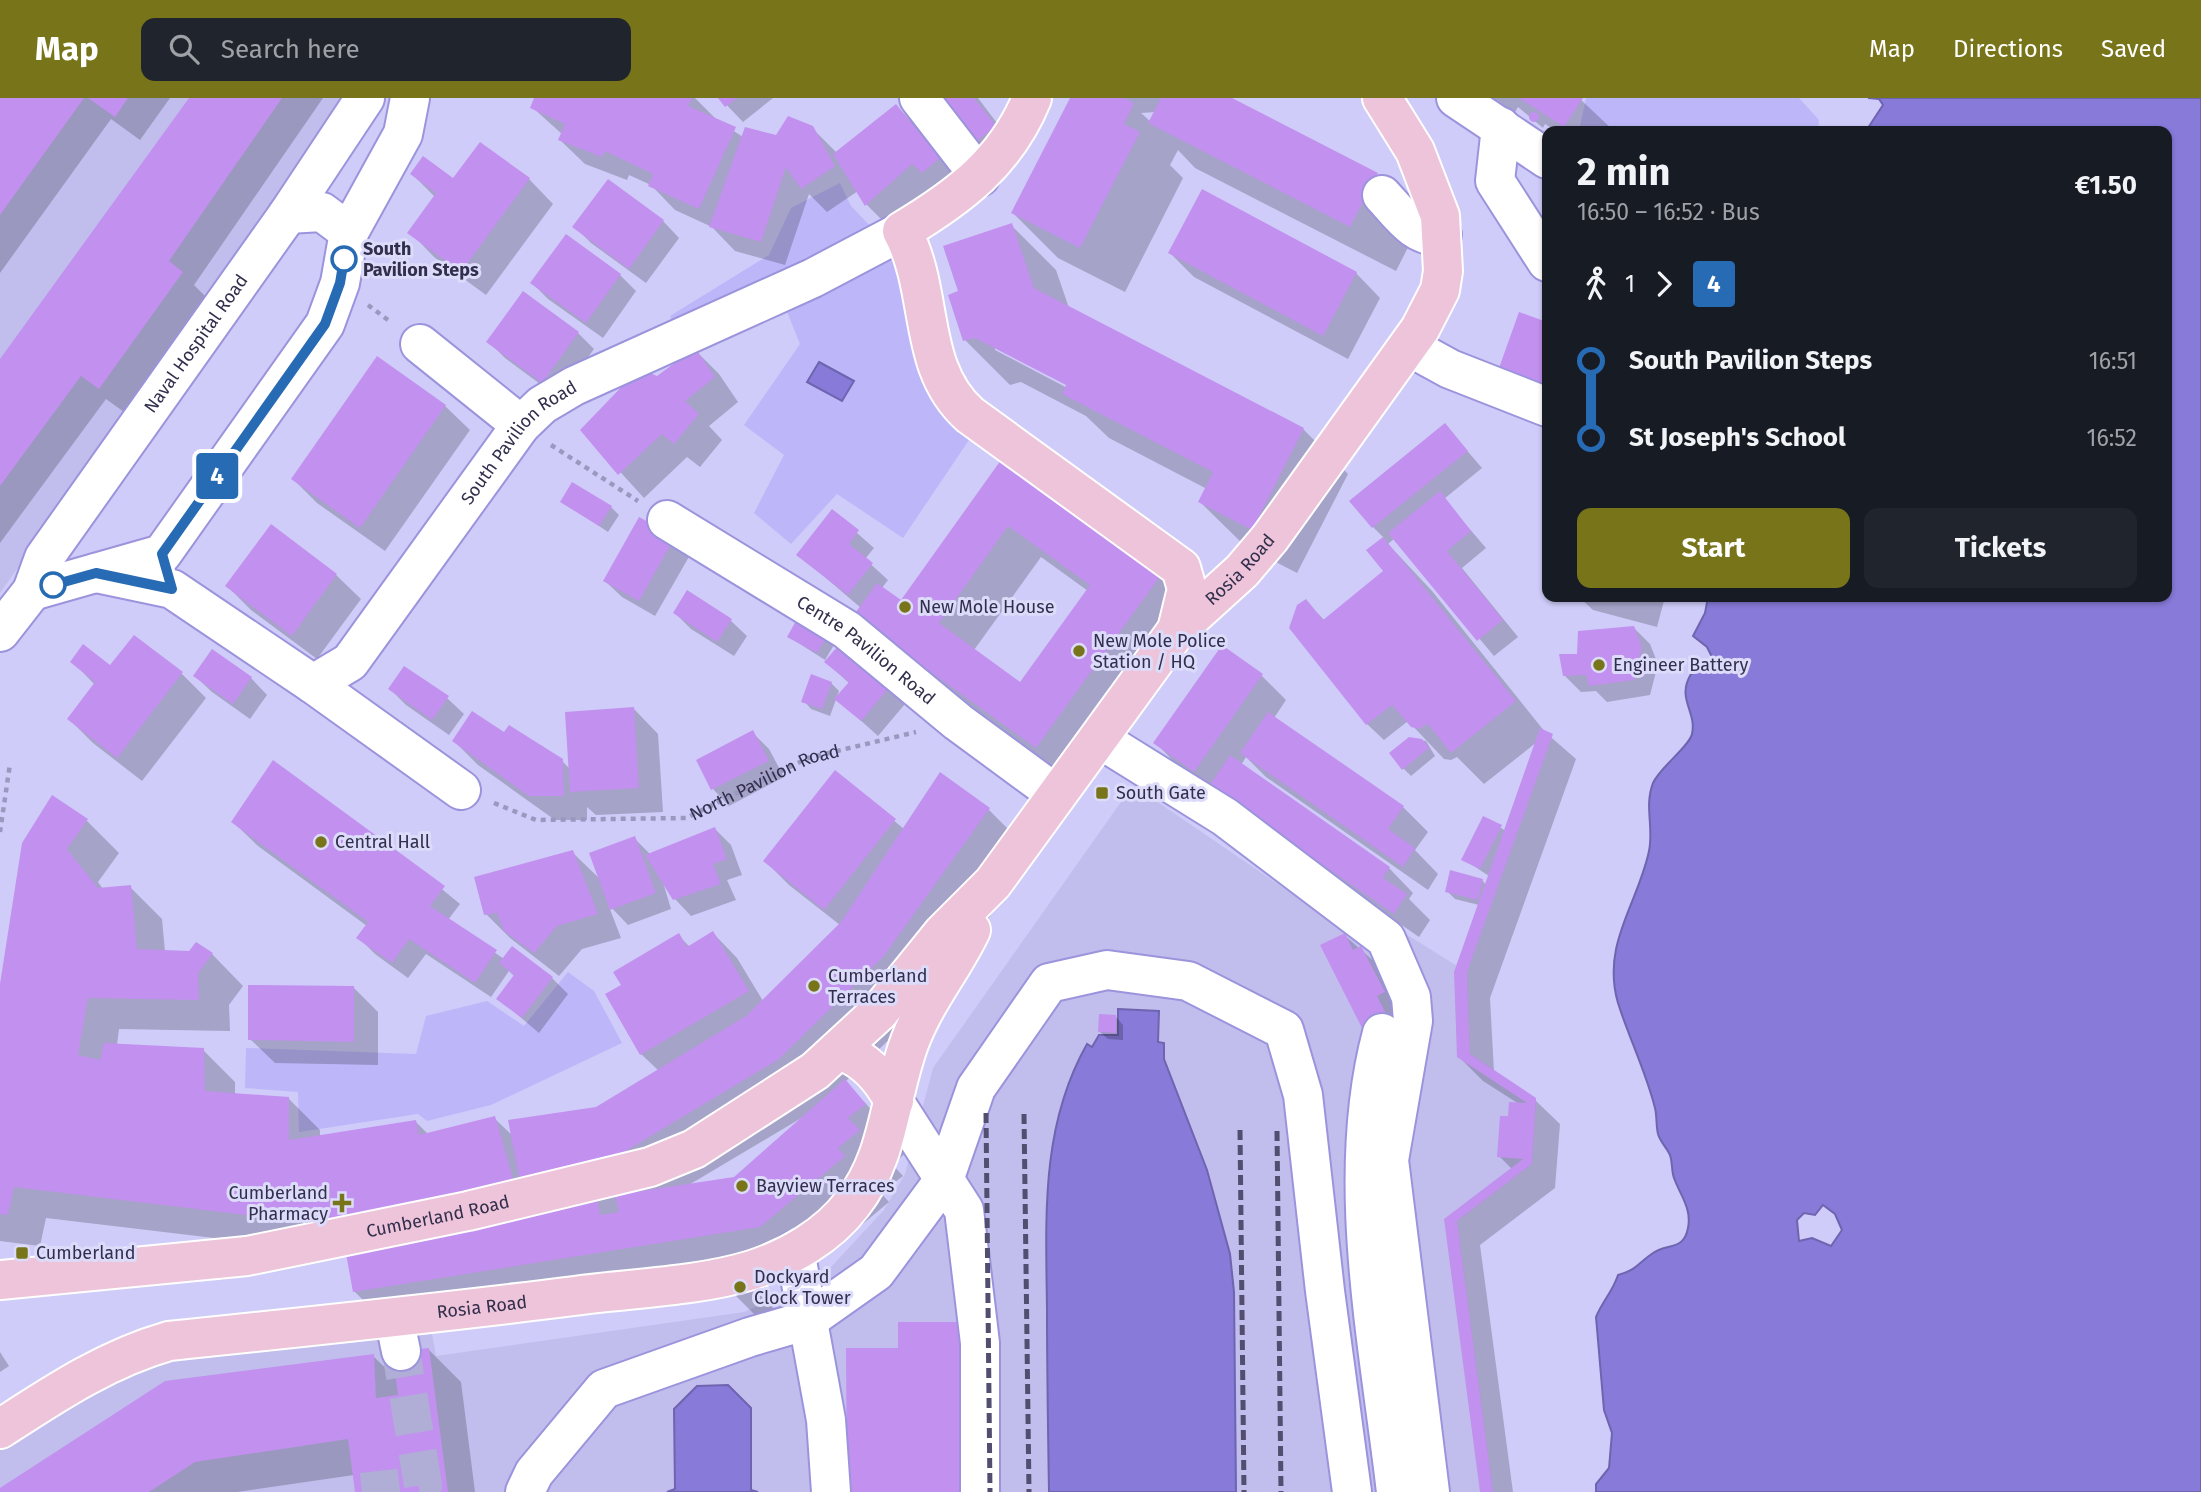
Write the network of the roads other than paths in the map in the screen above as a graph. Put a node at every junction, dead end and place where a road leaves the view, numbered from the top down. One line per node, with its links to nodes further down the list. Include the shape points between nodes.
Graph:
1 (365, 98): 11 (street, Naval Hospital Road)
2 (411, 98): 12 (street, via 403,134)
3 (919, 98): 9 (street)
4 (1032, 98): 9 (main road, South Pavilion Road, via 1009,143)
5 (1382, 98): 14 (main road, Rosia Road, via 1426,174)
6 (1456, 98): 7 (street)
7 (1501, 127): 8 (street); 15 (street, via 1495,181)
8 (1542, 156)
9 (980, 177): 13 (main road, South Pavilion Road)
10 (1382, 195): 14 (street, via 1420,233)
11 (288, 214): 12 (street, via 322,212); 24 (street, Naval Hospital Road, via 44,558)
12 (349, 232): 22 (street, via 340,283 325,324)
13 (902, 232): 19 (street, South Pavilion Road, via 813,278 574,386 542,405); 21 (main road, via 917,265 939,373 951,396)
14 (1442, 235): 17 (main road, Rosia Road, via 1440,290)
15 (1542, 254)
16 (419, 344): 19 (street)
17 (1408, 346): 18 (street, via 1450,369); 23 (main road, Rosia Road)
18 (1542, 405)
19 (521, 425): 27 (street, South Pavilion Road, via 350,662)
20 (667, 520): 30 (street, Centre Pavilion Road, via 847,630 958,722)
21 (1181, 568): 23 (main road); 25 (main road, via 1187,589)
22 (167, 571): 24 (street, via 96,573); 27 (street)
23 (1242, 571): 25 (main road, Rosia Road)
24 (32, 592): 26 (street, Naval Hospital Road)
25 (1177, 630): 28 (main road, Rosia Road)
26 (0, 632)
27 (313, 684): 29 (street)
28 (1098, 738): 30 (main road, Rosia Road); 45 (street, via 1225,817 1386,939 1411,997 1413,1021 1389,1160)
29 (461, 790)
30 (1056, 794): 31 (main road, Rosia Road)
31 (993, 883): 33 (main road, Rosia Road); 34 (main road, Rosia Road, via 963,946 926,1004 901,1068)
32 (1382, 1033): 44 (street, via 1369,1104 1364,1205)
33 (840, 1050): 34 (main road, via 869,1066); 37 (main road, Cumberland Road, via 787,1092 694,1149 650,1167 468,1211 259,1253)
34 (894, 1101): 35 (street); 36 (main road, Rosia Road, via 880,1156 853,1203 822,1234)
35 (944, 1180): 38 (street, via 876,1272); 42 (street, via 964,1210 980,1343); 43 (street, via 976,1088 1049,983 1107,970 1188,981 1284,1030 1303,1095)
36 (795, 1250): 38 (street); 39 (main road, Rosia Road, via 749,1270 718,1277 397,1334 169,1341 85,1375)
37 (0, 1280)
38 (808, 1320): 40 (street, via 604,1389); 41 (street, via 826,1420)
39 (0, 1429)
40 (534, 1486)
41 (831, 1492)
42 (980, 1492)
43 (1352, 1492)
44 (1396, 1492)
45 (1430, 1492)

